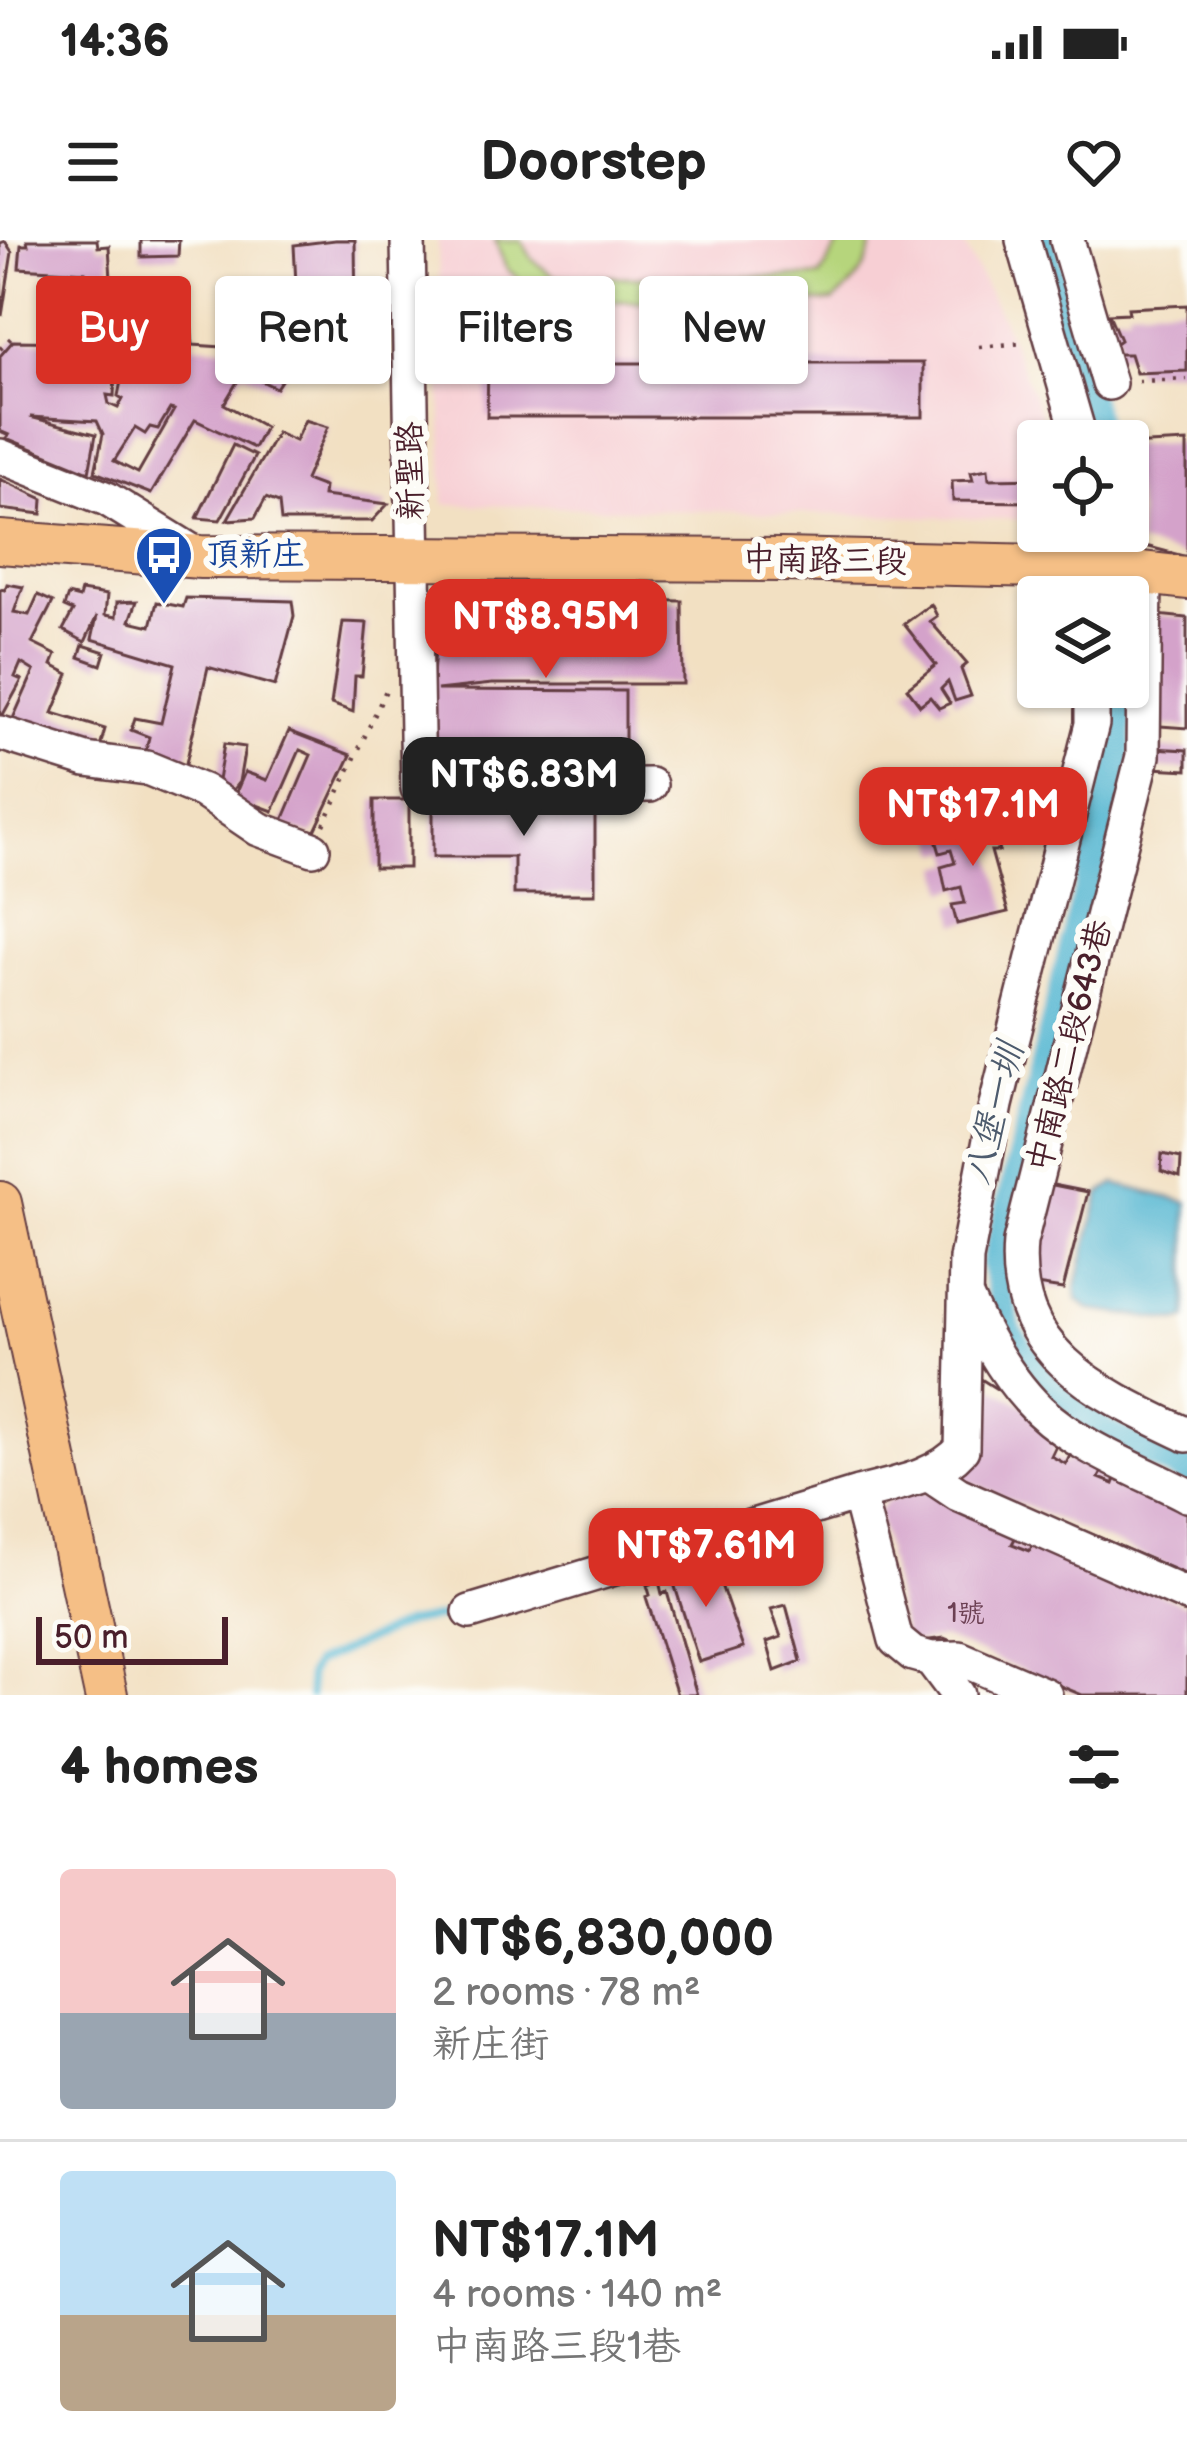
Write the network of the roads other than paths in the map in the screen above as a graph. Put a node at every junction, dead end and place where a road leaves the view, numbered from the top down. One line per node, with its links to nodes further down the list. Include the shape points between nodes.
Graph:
1 (408, 240): 9 (street, 新聖路)
2 (1023, 240): 5 (street)
3 (1067, 240): 4 (street)
4 (1108, 383)
5 (1075, 420)
6 (0, 456): 8 (street, via 107,499)
7 (0, 542): 8 (main road, 中南路三段)
8 (201, 557): 9 (main road, 中南路三段)
9 (413, 559): 10 (main road, 中南路三段); 14 (street, 新聖路, via 418,788)
10 (1089, 565): 11 (main road, 中南路三段)
11 (1166, 576): 18 (street, 中南路二段643巷, via 1143,756 1017,1275 1026,1313 1075,1374)
12 (1092, 708): 17 (street, via 996,1105)
13 (0, 733): 15 (street, via 86,760 147,768)
14 (650, 784)
15 (313, 849)
16 (0, 1202): 25 (main road)
17 (965, 1293): 19 (street, via 962,1449); 21 (street, via 984,1336 1040,1412)
18 (1187, 1436)
19 (928, 1474): 20 (street); 22 (street)
20 (858, 1495): 23 (street); 24 (street, via 896,1640)
21 (1187, 1495)
22 (1187, 1595)
23 (470, 1612)
24 (932, 1659): 26 (street); 27 (street, via 959,1658)
25 (106, 1695)
26 (958, 1695)
27 (1045, 1695)

